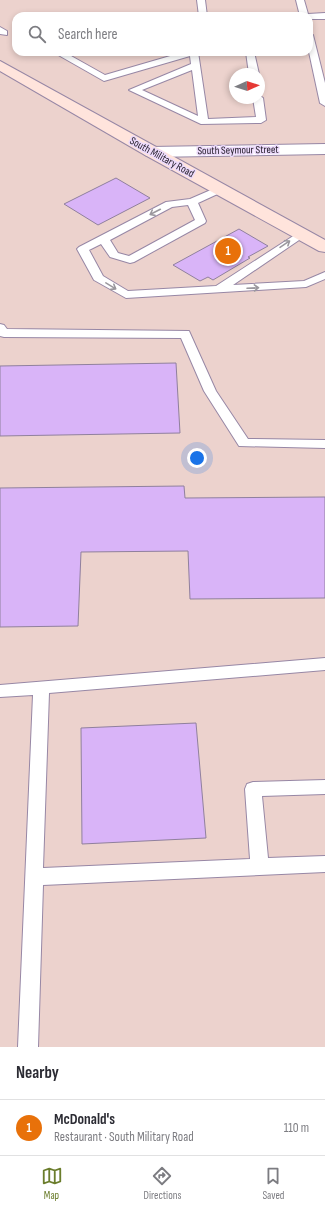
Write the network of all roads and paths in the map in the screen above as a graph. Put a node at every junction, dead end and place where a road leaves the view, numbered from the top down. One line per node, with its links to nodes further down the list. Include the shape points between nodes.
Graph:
1 (201, 0): 3 (lane)
2 (300, 0): 4 (lane)
3 (202, 12)
4 (303, 12)
5 (313, 16): 6 (lane)
6 (325, 16)
7 (313, 52): 15 (lane)
8 (64, 56): 9 (lane, via 104,78)
9 (180, 56)
10 (194, 56): 12 (lane)
11 (251, 56): 13 (lane)
12 (195, 66): 17 (lane); 17 (lane, via 134,90)
13 (253, 68)
14 (2, 69): 19 (main road, South Military Road)
15 (325, 103)
16 (259, 104): 17 (lane, via 262,120)
17 (204, 122)
18 (325, 148): 19 (street, South Seymour Street)
19 (151, 152): 20 (main road, South Military Road)
20 (220, 190): 21 (lane); 22 (main road, South Military Road)
21 (192, 202): 23 (lane, one-way to 23, via 170,204); 23 (lane, via 200,221 130,260 114,256)
22 (301, 234): 24 (main road, South Military Road); 26 (lane, one-way to 22)
23 (103, 238): 26 (lane, one-way to 26, via 83,249 98,278 126,295)
24 (325, 247)
25 (325, 275): 26 (lane, one-way to 25, via 306,284)
26 (218, 290)
27 (0, 328): 28 (lane, via 4,333 185,334 210,391 244,443)
28 (325, 444)
29 (325, 664): 30 (lane)
30 (41, 688): 31 (lane); 35 (lane)
31 (0, 691)
32 (325, 787): 34 (lane, via 253,789)
33 (325, 864): 34 (lane)
34 (260, 866): 35 (lane)
35 (34, 877): 36 (lane)
36 (28, 1047)

